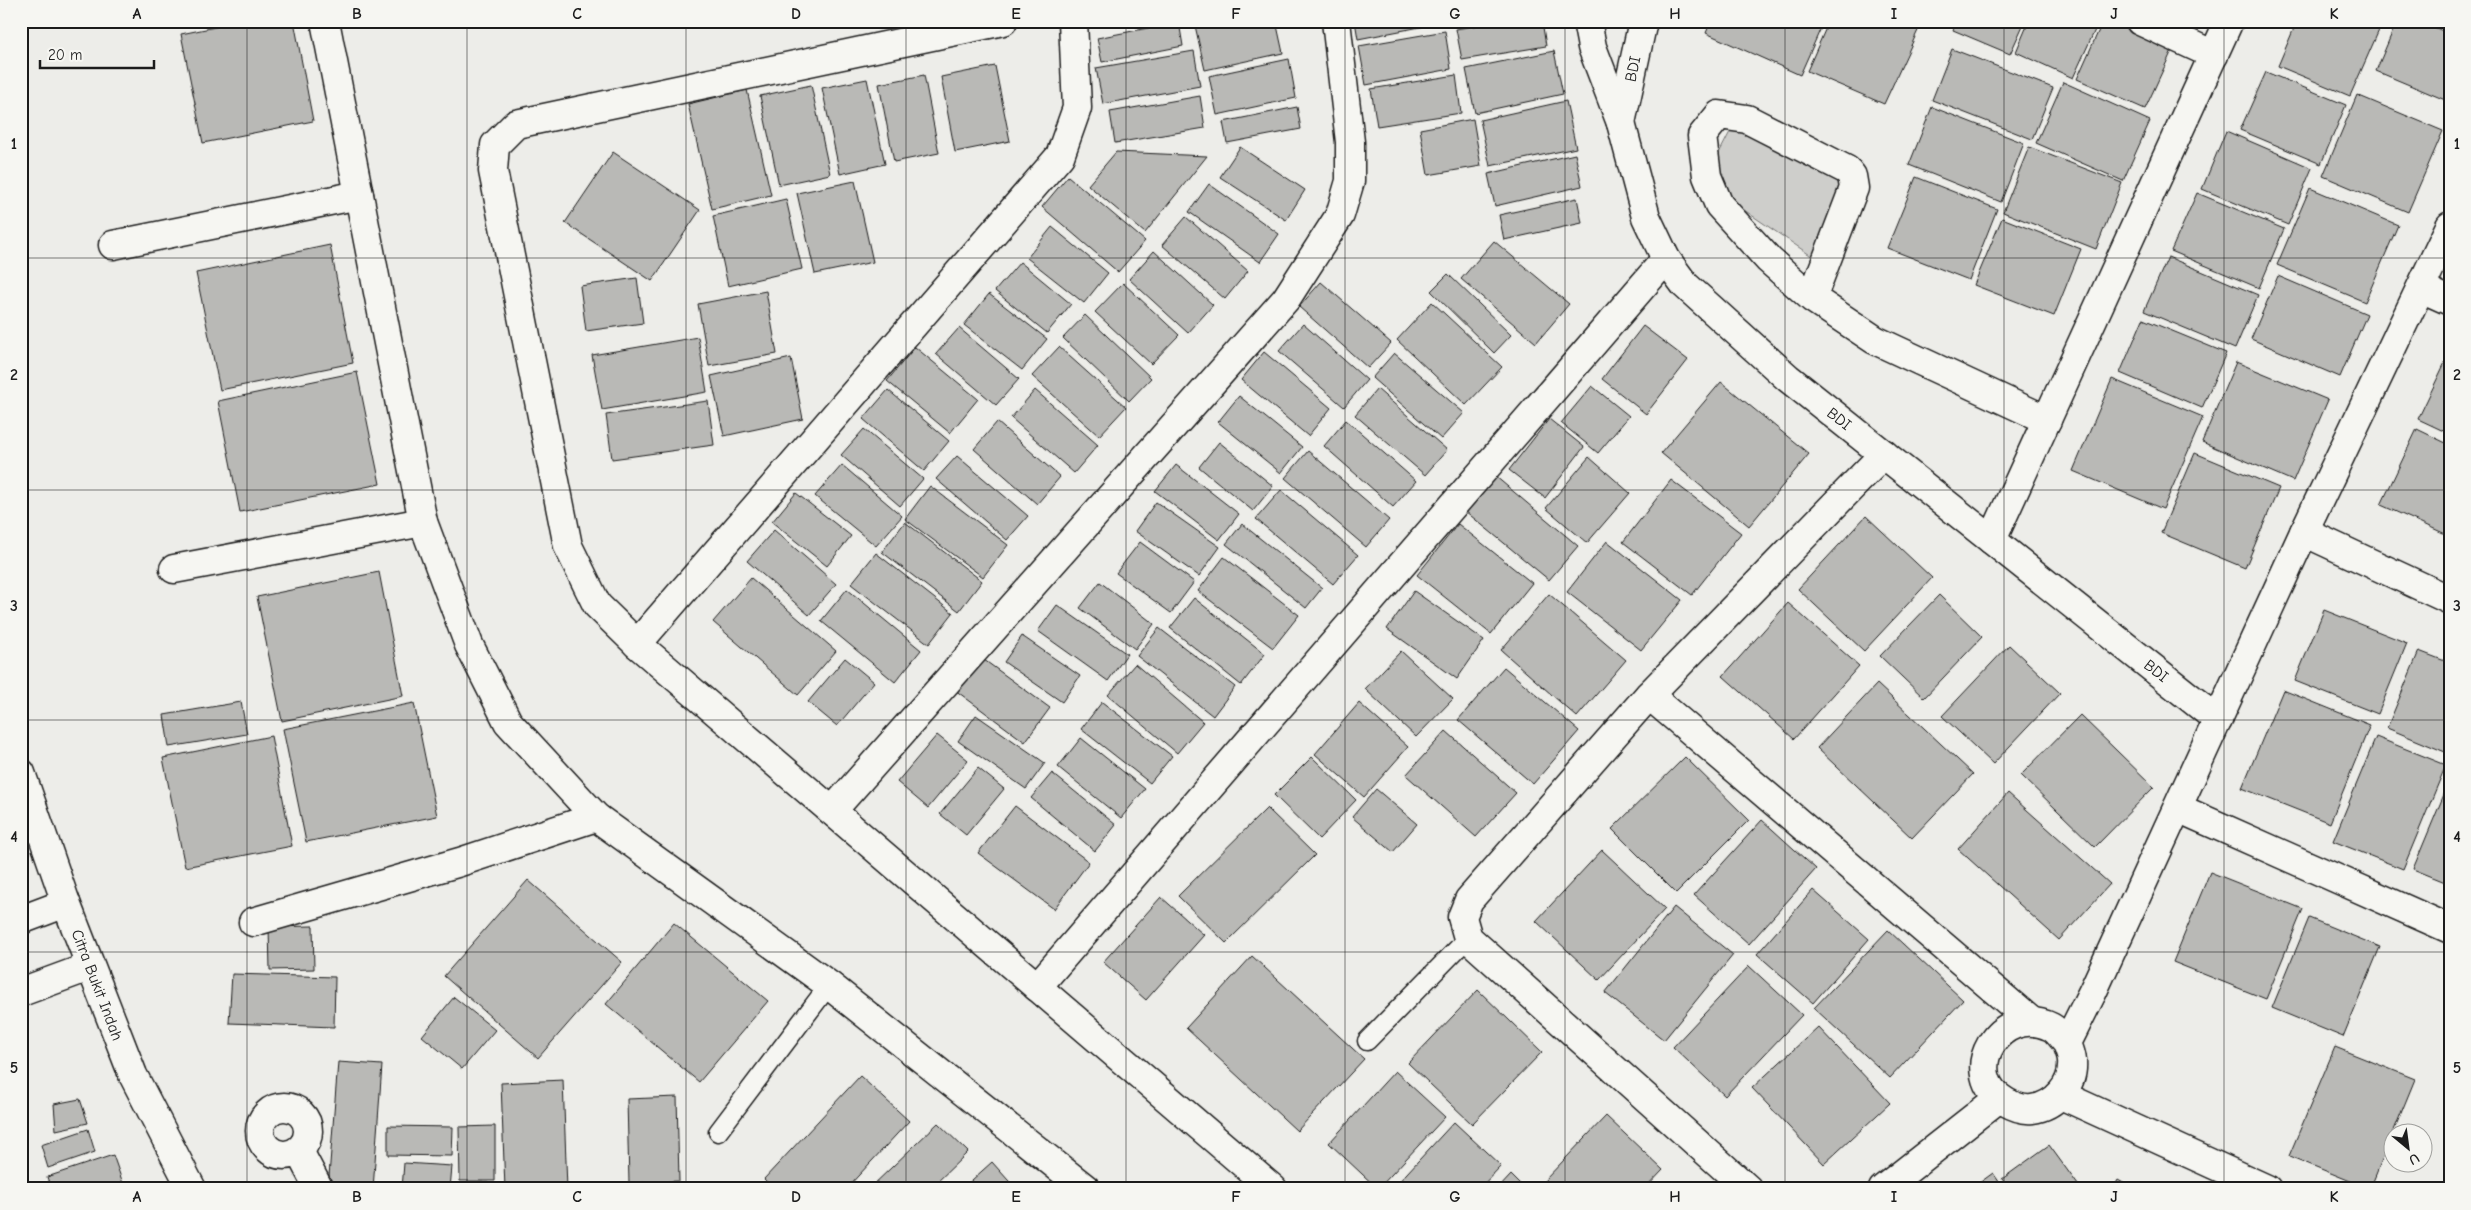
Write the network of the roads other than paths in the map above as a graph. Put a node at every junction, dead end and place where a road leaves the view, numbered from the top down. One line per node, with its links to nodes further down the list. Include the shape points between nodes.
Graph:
1 (325, 21): 11 (street)
2 (1003, 21): 25 (street, via 516,124 495,144 493,171 568,546 597,605)
3 (1073, 21): 25 (street, via 1077,108 1060,156)
4 (1336, 21): 30 (street, via 1350,142 1350,182 1340,215 1286,299)
5 (1587, 21): 10 (street, via 1592,47)
6 (1643, 21): 10 (street, BDI)
7 (2140, 21): 9 (street)
8 (2229, 21): 9 (street)
9 (2214, 55): 18 (street)
10 (1621, 123): 14 (street, BDI, via 1646,216)
11 (359, 195): 13 (street); 20 (street)
12 (2450, 226): 15 (street)
13 (113, 245)
14 (1666, 259): 19 (street, BDI, via 1685,285 1788,378); 39 (street)
15 (2421, 288): 17 (street); 21 (street)
16 (1812, 298): 16 (street, via 1769,260 1718,205 1706,176 1702,136 1719,115 1747,119 1847,170 1852,176 1854,188); 18 (street, via 1875,340)
17 (2450, 301)
18 (2047, 420): 22 (street)
19 (1884, 454): 22 (street, BDI); 26 (street)
20 (423, 522): 23 (street); 31 (street, via 469,645 508,722)
21 (2304, 532): 24 (street); 27 (street)
22 (1992, 540): 27 (street, BDI)
23 (174, 569)
24 (2450, 600)
25 (637, 644): 30 (street)
26 (1649, 695): 36 (street, via 1469,900 1462,917); 41 (street)
27 (2218, 720): 29 (street)
28 (21, 773): 32 (street, Citra Bukit Indah)
29 (2178, 808): 35 (street); 43 (street)
30 (832, 811): 39 (street)
31 (596, 817): 34 (street, via 460,862); 38 (street)
32 (66, 903): 33 (street); 37 (street, Citra Bukit Indah)
33 (21, 920)
34 (253, 922)
35 (2450, 929)
36 (1468, 938): 42 (lane); 52 (street)
37 (89, 967): 40 (street); 48 (street, Citra Bukit Indah, via 133,1076)
38 (829, 985): 46 (lane); 50 (street)
39 (1037, 987): 51 (street)
40 (21, 992)
41 (2031, 1021): 43 (street, via 2052,1027); 45 (street, via 2010,1025 1993,1039 1984,1059 1986,1080)
42 (1367, 1041)
43 (2067, 1043): 44 (street, via 2072,1061 2070,1079)
44 (2061, 1094): 45 (street, via 2047,1104 2031,1109 2014,1107); 54 (street)
45 (1999, 1098): 53 (street)
46 (718, 1132)
47 (299, 1151): 49 (street)
48 (192, 1189)
49 (318, 1189)
50 (1086, 1189)
51 (1273, 1189)
52 (1748, 1189)
53 (1883, 1189)
54 (2267, 1189)

